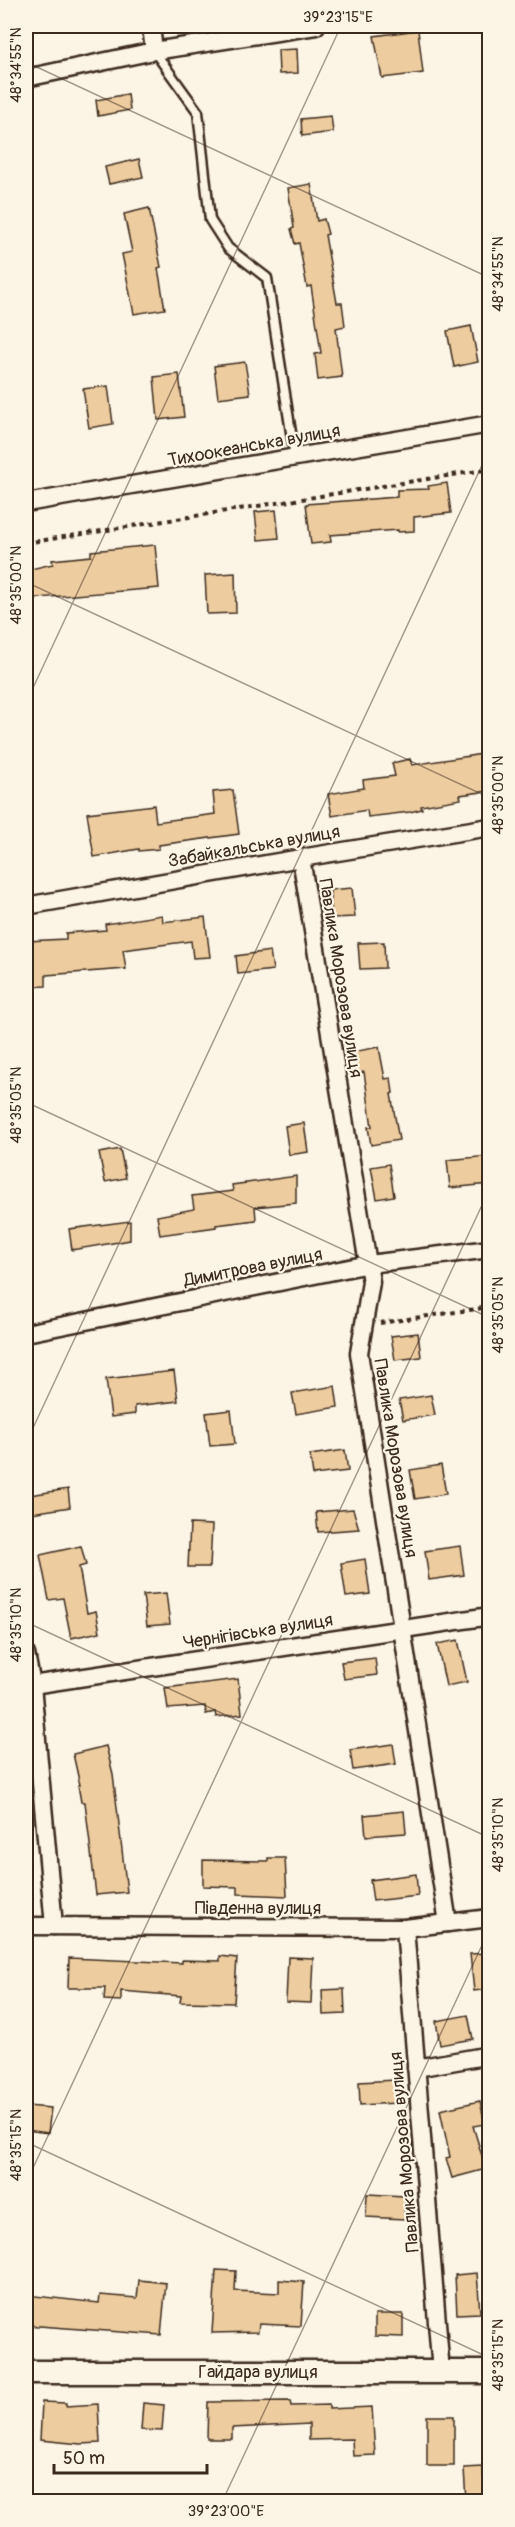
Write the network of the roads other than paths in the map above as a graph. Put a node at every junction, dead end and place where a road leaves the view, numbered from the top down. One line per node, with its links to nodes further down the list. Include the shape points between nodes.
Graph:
1 (151, 26): 3 (street)
2 (316, 26): 3 (street)
3 (154, 51): 4 (street); 6 (lane, via 198,112 210,220 228,248 267,278)
4 (26, 78)
5 (489, 424): 6 (street, Тихоокеанська вулиця)
6 (295, 458): 7 (street, Тихоокеанська вулиця)
7 (26, 503)
8 (489, 828): 9 (street, Забайкальська вулиця)
9 (301, 858): 10 (street, Забайкальська вулиця); 12 (street, Павлика Морозова вулиця)
10 (26, 906)
11 (489, 1249): 12 (street, Димитрова вулиця)
12 (369, 1264): 13 (street, Димитрова вулиця); 15 (street, Павлика Морозова вулиця, via 371,1282 359,1353)
13 (26, 1333)
14 (489, 1616): 15 (street, Чернігівська вулиця)
15 (403, 1629): 17 (street, Чернігівська вулиця); 19 (street, Павлика Морозова вулиця)
16 (26, 1654): 17 (street)
17 (32, 1685): 21 (street)
18 (489, 1918): 19 (street, Південна вулиця)
19 (448, 1923): 22 (street, Південна вулиця)
20 (26, 1926): 21 (street, Південна вулиця)
21 (54, 1926): 22 (street, Південна вулиця)
22 (405, 1928): 24 (street, Павлика Морозова вулиця)
23 (489, 2055): 24 (street)
24 (416, 2068): 26 (street, Павлика Морозова вулиця)
25 (26, 2372): 26 (street, Гайдара вулиця)
26 (441, 2372): 27 (street, Гайдара вулиця)
27 (489, 2372)

